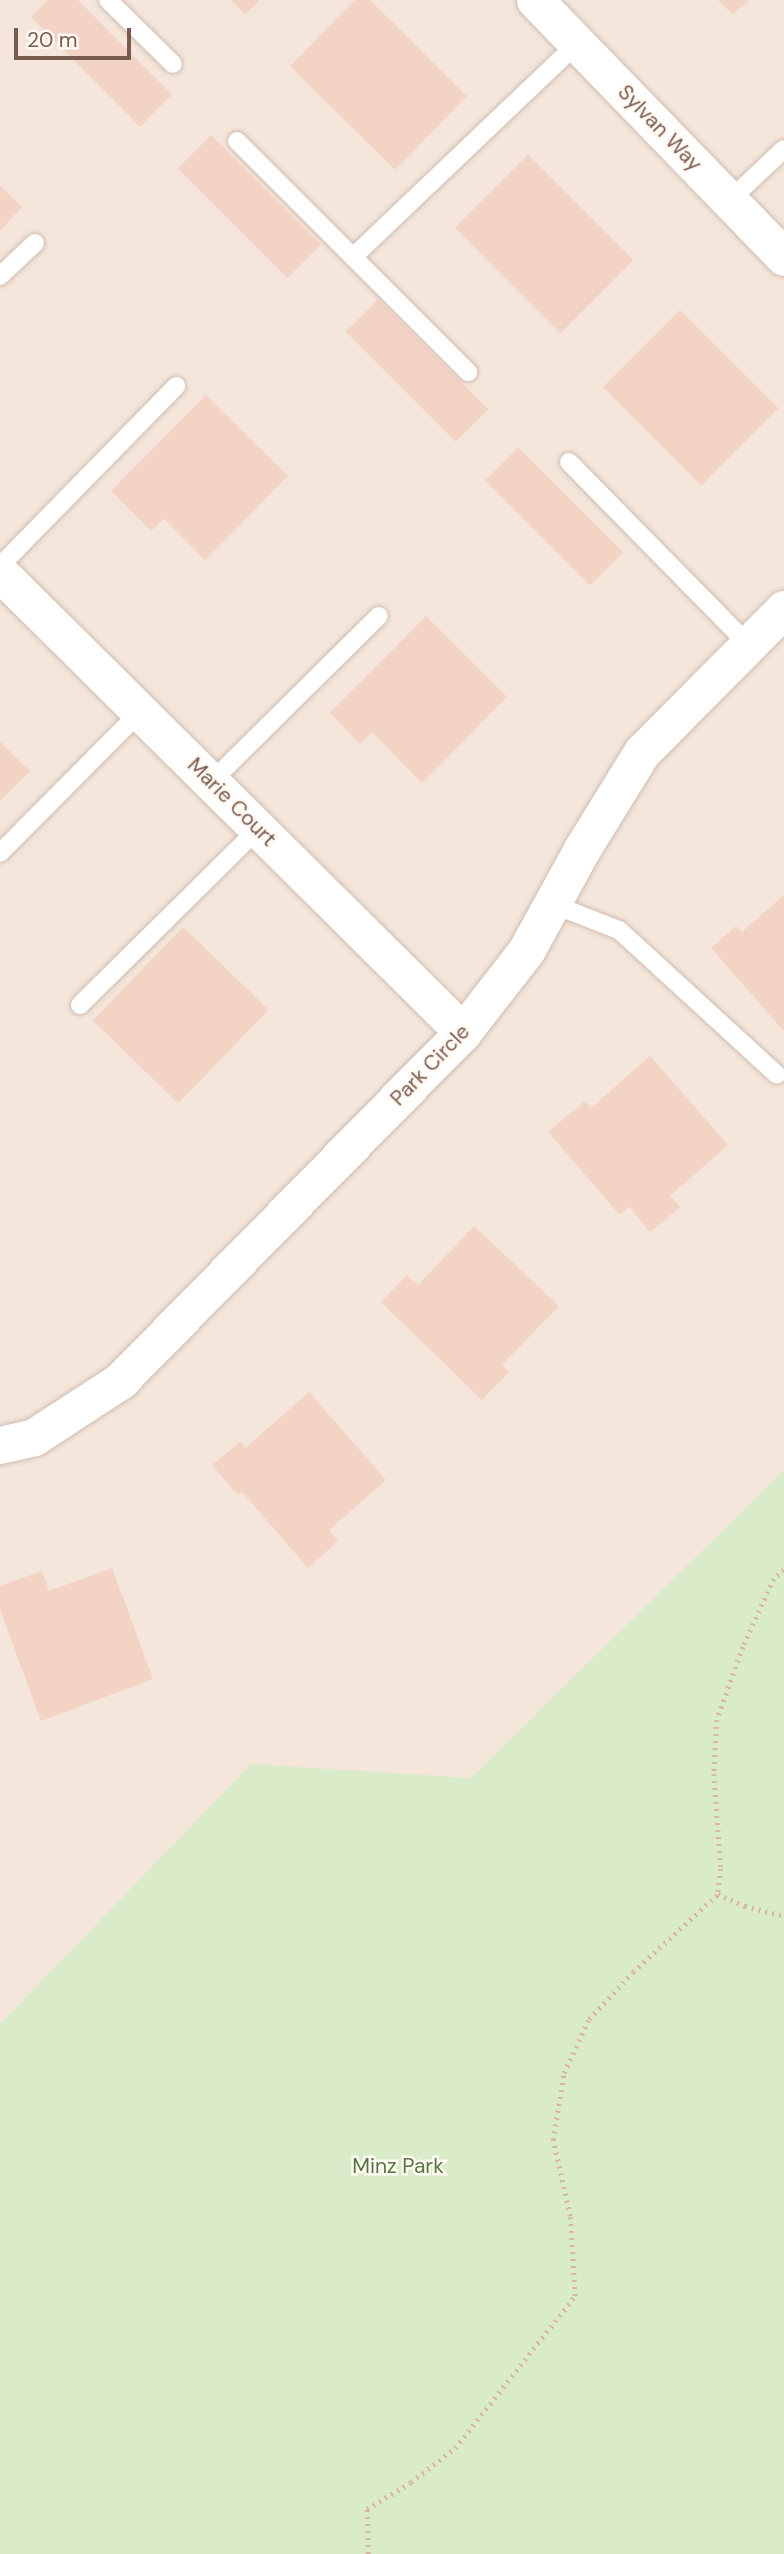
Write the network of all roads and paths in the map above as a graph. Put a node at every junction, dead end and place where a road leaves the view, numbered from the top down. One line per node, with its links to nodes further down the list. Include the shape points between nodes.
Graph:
1 (108, 0): 4 (lane)
2 (535, 0): 3 (street, Sylvan Way)
3 (578, 43): 7 (street, Sylvan Way); 9 (lane)
4 (173, 64)
5 (237, 141): 9 (lane)
6 (784, 149): 7 (lane)
7 (730, 200): 10 (street, Sylvan Way)
8 (36, 243): 11 (lane)
9 (353, 257): 12 (lane)
10 (784, 257)
11 (0, 276)
12 (468, 372)
13 (176, 386): 15 (lane)
14 (569, 462): 19 (lane)
15 (0, 566)
16 (0, 573): 20 (street, Marie Court)
17 (784, 609): 19 (street, Park Circle)
18 (379, 616): 21 (lane)
19 (749, 645): 24 (street, Park Circle, via 642,752)
20 (140, 712): 21 (street, Marie Court); 23 (lane)
21 (211, 782): 22 (street, Marie Court)
22 (258, 829): 25 (lane); 26 (street, Marie Court)
23 (0, 853)
24 (552, 904): 26 (street, Park Circle, via 526,951); 27 (lane, via 620,930)
25 (80, 1005)
26 (463, 1032): 28 (street, Park Circle, via 120,1381 34,1437)
27 (778, 1075)
28 (0, 1445)
29 (784, 1570): 30 (path, via 774,1579 743,1647 717,1720)
30 (718, 1894): 31 (path); 32 (path, via 589,2019 564,2073 553,2140 570,2216 575,2296 455,2448 367,2509)
31 (784, 1916)
32 (368, 2554)

